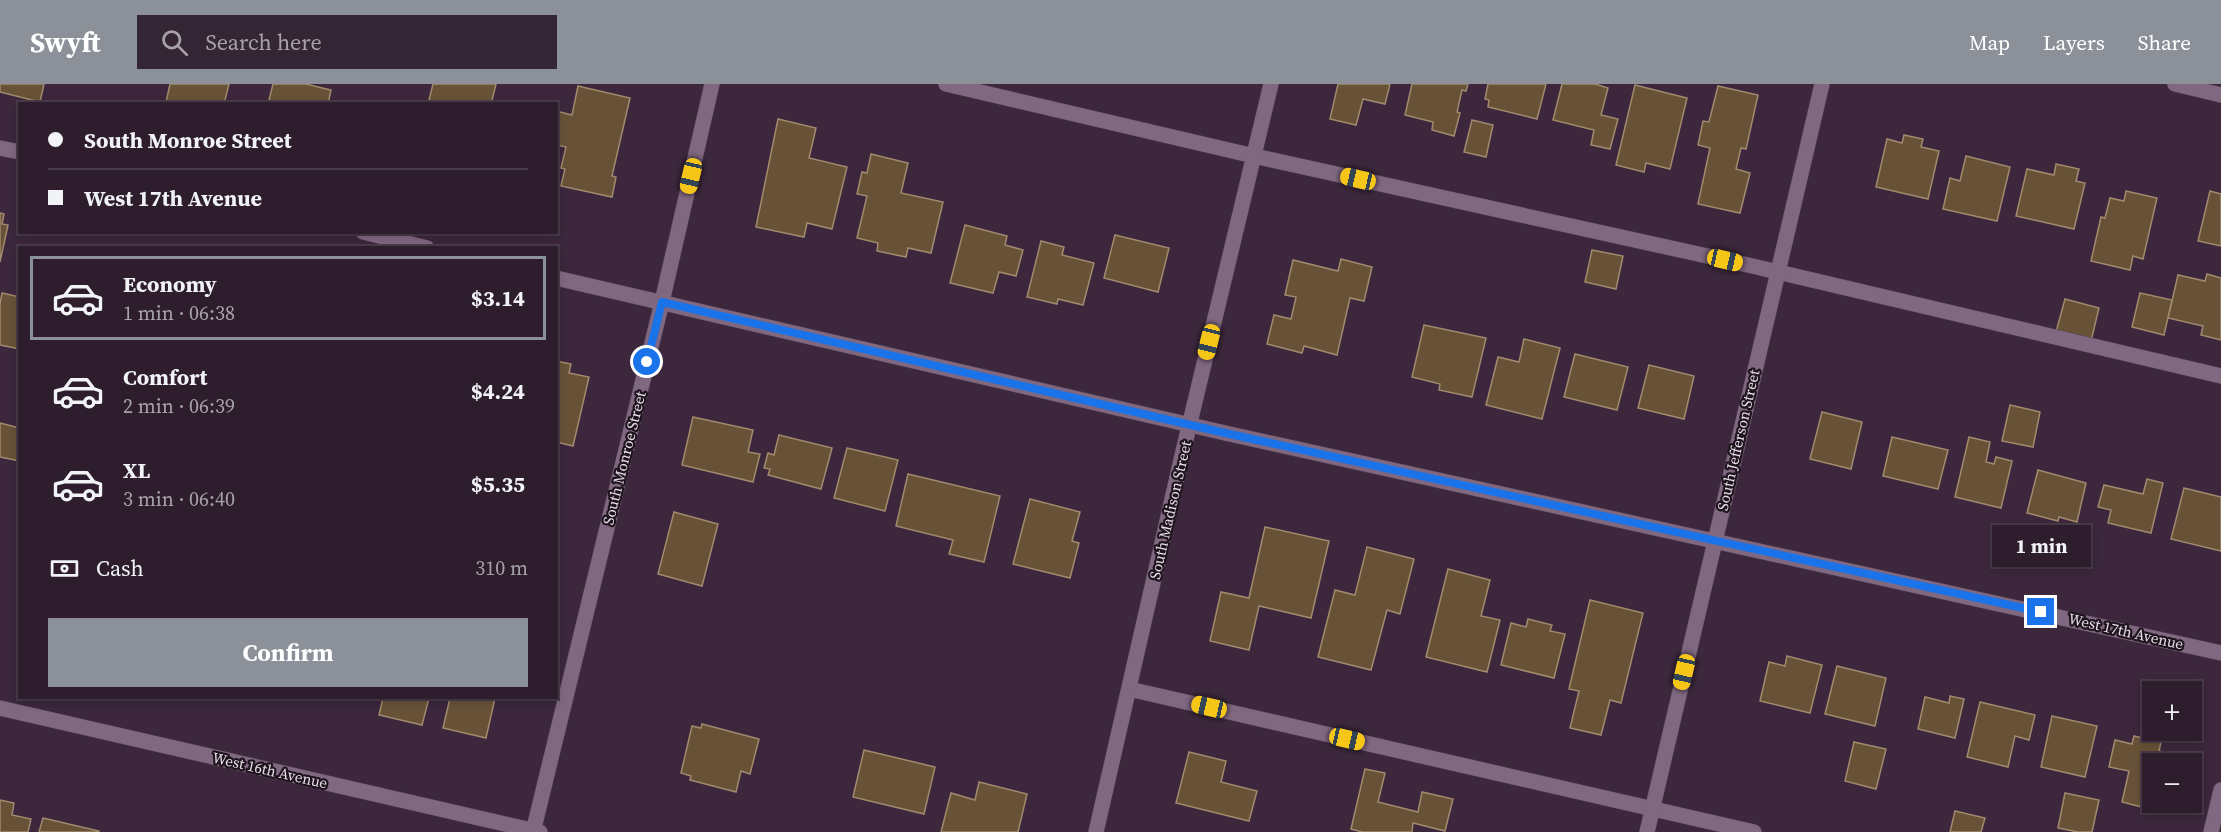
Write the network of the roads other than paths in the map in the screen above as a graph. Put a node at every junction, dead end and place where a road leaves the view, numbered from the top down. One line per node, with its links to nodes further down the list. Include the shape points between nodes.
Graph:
1 (712, 84): 14 (street, South Monroe Street)
2 (946, 84): 9 (street)
3 (1271, 84): 9 (street, South Madison Street)
4 (1822, 84): 12 (street, South Jefferson Street)
5 (2175, 84): 6 (street)
6 (2221, 95)
7 (0, 148): 8 (street)
8 (18, 152)
9 (1254, 156): 12 (street); 16 (street, South Madison Street)
10 (371, 234): 11 (street)
11 (419, 246)
12 (1778, 272): 15 (street); 17 (street, South Jefferson Street)
13 (558, 278): 14 (street, West 17th Avenue)
14 (662, 302): 16 (street, West 17th Avenue); 23 (street, South Monroe Street)
15 (2221, 376)
16 (1189, 425): 17 (street, West 17th Avenue); 19 (street, South Madison Street)
17 (1715, 540): 18 (street, West 17th Avenue); 22 (street, South Jefferson Street)
18 (2221, 652)
19 (1129, 688): 22 (street); 24 (street, South Madison Street)
20 (0, 708): 23 (street, West 16th Avenue)
21 (2221, 790): 27 (street)
22 (1653, 809): 25 (street, South Jefferson Street); 26 (street)
23 (535, 832)
24 (1096, 832)
25 (1647, 832)
26 (1754, 832)
27 (2211, 832)

